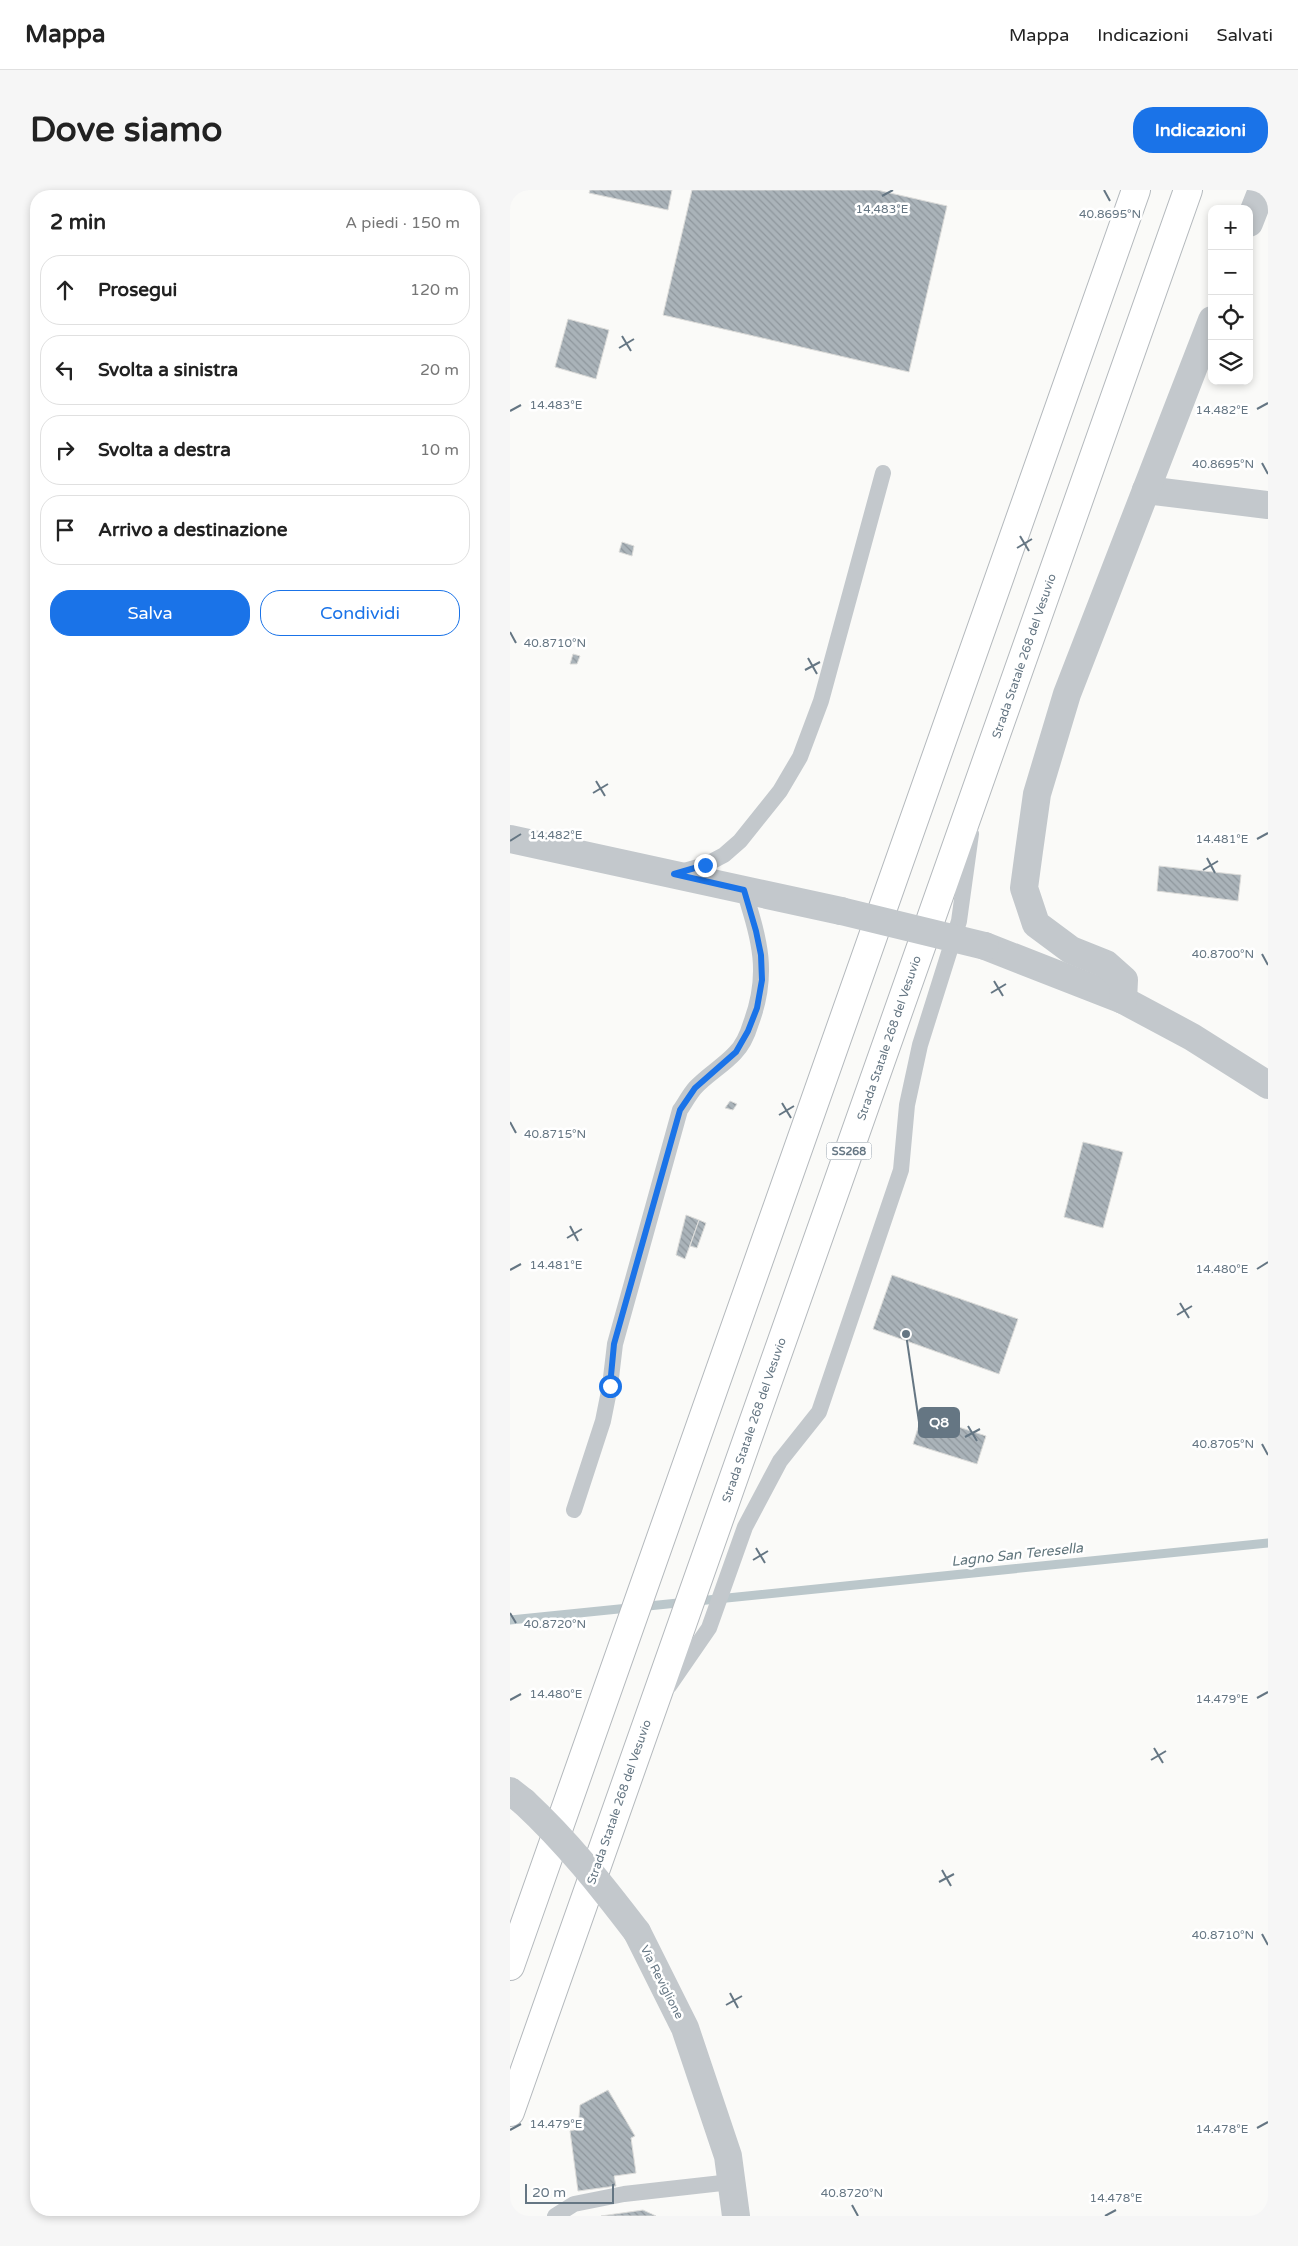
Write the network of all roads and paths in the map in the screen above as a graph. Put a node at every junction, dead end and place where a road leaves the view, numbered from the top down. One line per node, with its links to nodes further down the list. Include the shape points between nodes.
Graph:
1 (1136, 190): 18 (highway)
2 (1188, 190): 9 (highway, Strada Statale 268 del Vesuvio / SS268)
3 (1262, 190): 4 (street)
4 (1253, 213)
5 (1208, 330): 7 (street)
6 (883, 474): 11 (lane, via 821,700 800,757 780,791 740,841 705,865)
7 (1146, 490): 8 (street); 13 (street, via 1062,712 1037,794 1024,888 1036,924 1071,950 1106,964 1124,980)
8 (1268, 505)
9 (978, 785): 16 (highway, Strada Statale 268 del Vesuvio / SS268); 16 (lane, via 958,921 920,1045 907,1104 900,1170 819,1412 780,1461 745,1527 709,1628)
10 (510, 839): 11 (street)
11 (674, 874): 12 (street)
12 (744, 890): 13 (street, bridge, via 985,946); 15 (lane, via 761,955 762,980 757,1008 736,1052 695,1088 680,1110 614,1344 603,1422)
13 (1123, 1000): 14 (street, via 1192,1037)
14 (1268, 1085)
15 (574, 1510)
16 (651, 1713): 19 (highway, Strada Statale 268 del Vesuvio / SS268)
17 (517, 1796): 20 (street, Via Reviglione, bridge, via 556,1831 637,1932 684,2028 728,2156)
18 (510, 1966)
19 (510, 2112)
20 (732, 2182): 21 (lane, via 624,2194 574,2204); 22 (street, Via Reviglione)
21 (555, 2216)
22 (736, 2216)

